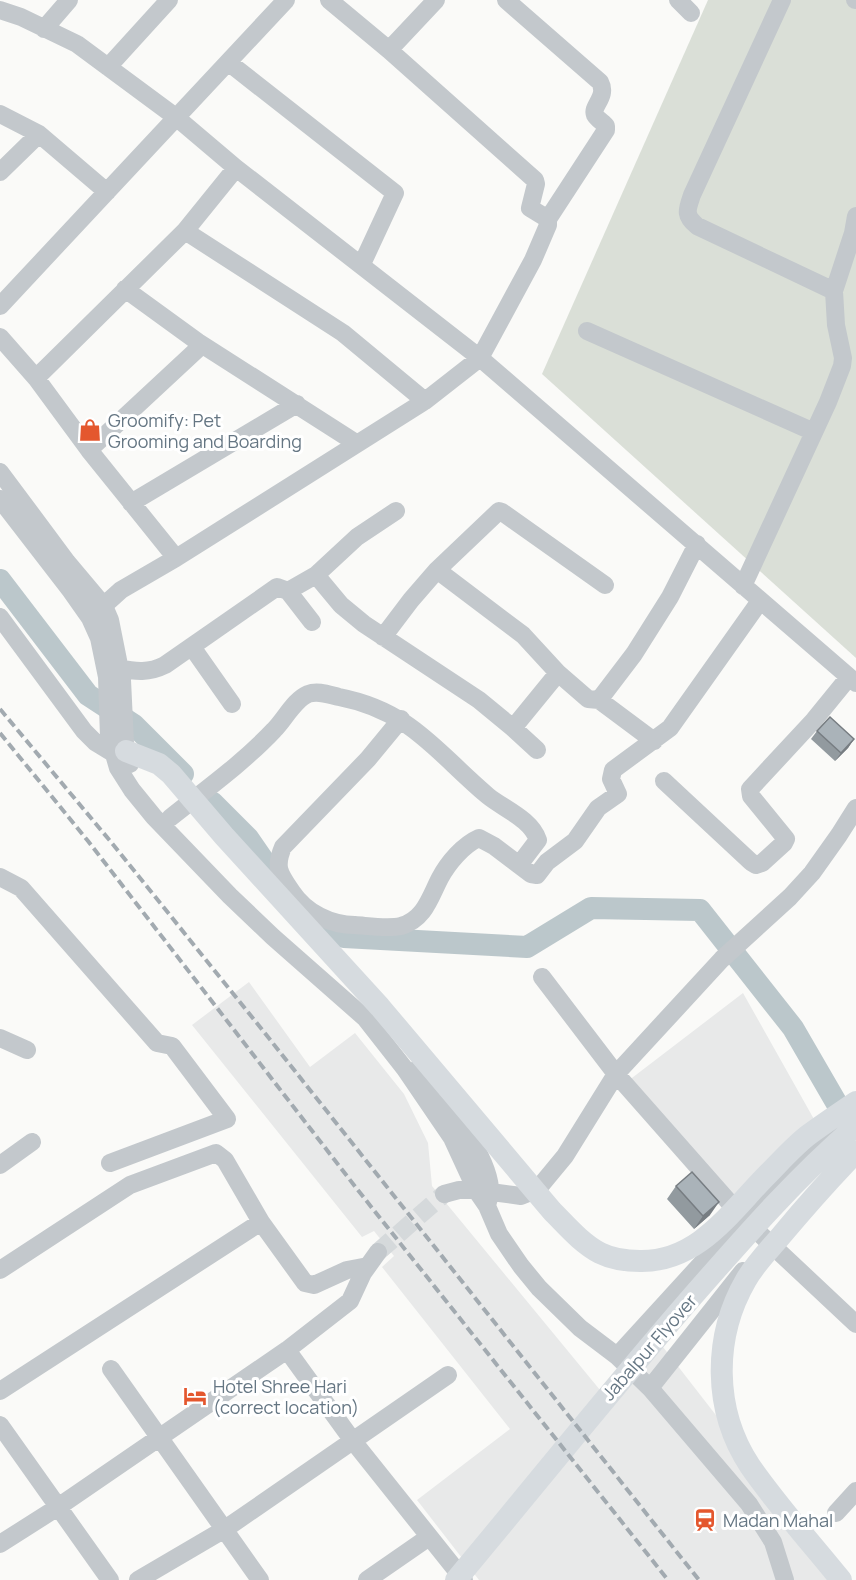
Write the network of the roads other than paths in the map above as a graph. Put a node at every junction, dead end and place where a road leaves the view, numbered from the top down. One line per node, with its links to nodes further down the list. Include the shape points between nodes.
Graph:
1 (69, 0): 11 (street)
2 (169, 0): 14 (street)
3 (286, 0): 13 (street)
4 (329, 0): 12 (street)
5 (436, 0): 12 (street)
6 (506, 0): 22 (street, via 603,87 595,115 605,123 606,130)
7 (678, 0): 10 (street)
8 (782, 0): 26 (street, via 687,210 689,219 698,226)
9 (0, 10): 11 (street)
10 (691, 13)
11 (44, 29): 14 (street, via 77,44)
12 (389, 50): 22 (street, via 535,180 530,208)
13 (228, 62): 16 (street); 24 (street, via 395,193)
14 (108, 68): 16 (street)
15 (0, 114): 17 (street)
16 (177, 118): 18 (street); 20 (street)
17 (39, 134): 19 (street); 20 (street)
18 (236, 168): 23 (street); 24 (street)
19 (0, 172)
20 (107, 192): 27 (street)
21 (856, 216): 26 (street)
22 (548, 219): 31 (street, via 533,260)
23 (185, 231): 25 (street); 33 (street, via 343,333)
24 (362, 264): 31 (street)
25 (125, 289): 30 (street); 32 (street)
26 (834, 291): 35 (street, via 842,366)
27 (0, 306)
28 (587, 331): 35 (street)
29 (0, 337): 32 (street)
30 (202, 345): 34 (street); 37 (street)
31 (480, 358): 33 (street); 42 (street)
32 (36, 378): 37 (street)
33 (425, 401): 36 (street)
34 (297, 404): 36 (street); 40 (street)
35 (814, 432): 47 (street)
36 (356, 444): 43 (street)
37 (89, 450): 40 (street)
38 (0, 471): 50 (street)
39 (0, 499): 52 (street)
40 (131, 503): 43 (street)
41 (396, 511): 45 (street, via 357,537)
42 (697, 544): 47 (street); 59 (street, via 670,597)
43 (176, 558): 50 (street, via 121,590)
44 (438, 570): 46 (street, via 495,513 502,512); 54 (street); 56 (street, via 523,635)
45 (316, 574): 48 (street); 54 (street, via 341,605)
46 (605, 585)
47 (743, 586): 49 (street)
48 (288, 591): 53 (street); 55 (street, via 277,587)
49 (760, 601): 58 (street); 63 (street, via 670,728)
50 (104, 606): 52 (street); 57 (street, via 110,620)
51 (0, 617): 64 (street, via 84,731 95,742)
52 (90, 618): 57 (street)
53 (312, 622)
54 (383, 637): 62 (street, via 479,700)
55 (192, 647): 57 (street, via 156,670); 60 (street)
56 (558, 673): 59 (street, via 588,699); 62 (street)
57 (116, 675): 64 (street)
58 (852, 680): 66 (street, via 750,789 751,796 786,838 762,863 752,862)
59 (599, 700): 63 (street)
60 (232, 704)
61 (401, 719): 68 (street, via 350,699 309,693 274,731); 69 (street, via 493,800 535,831 538,840); 69 (street, via 283,847 278,871 294,896 327,921 400,926 416,919 428,905 441,876 472,841 483,839)
62 (513, 728): 65 (street)
63 (654, 741): 69 (street, via 613,770 611,778 618,794 597,808 567,848 537,875)
64 (120, 749): 68 (street, via 151,797); 75 (main road, via 159,764 171,774 380,1007 552,1211 583,1242 602,1254 628,1261 652,1261 700,1243 805,1137); 85 (street, via 118,768 154,817 273,937 365,1018 452,1138)
65 (537, 750)
66 (664, 781)
67 (856, 808): 74 (street, via 812,873 722,959)
68 (170, 818): 85 (street, via 292,941 385,1024 468,1136 484,1165)
69 (519, 865)
70 (0, 877): 79 (street, via 21,888 157,1043 172,1046 227,1119)
71 (542, 977): 74 (street)
72 (0, 1038): 73 (street)
73 (27, 1050)
74 (616, 1074): 85 (street, via 565,1156 541,1185 521,1196); 86 (street)
75 (856, 1102)
76 (856, 1109): 77 (street)
77 (847, 1126): 86 (street); 111 (main road, Jabalpur Flyover, via 634,1363)
78 (32, 1142): 82 (street)
79 (159, 1144): 81 (street); 83 (street)
80 (856, 1154): 88 (street); 114 (main road, via 812,1198 747,1278 727,1328 722,1359 722,1392 730,1425 750,1465)
81 (110, 1163)
82 (0, 1165)
83 (172, 1168): 87 (street, via 210,1154 220,1155); 89 (street, via 130,1185)
84 (444, 1194): 85 (street, via 459,1190)
85 (484, 1196): 92 (street, via 499,1234 539,1288 580,1328)
86 (743, 1218): 88 (street); 92 (street)
87 (261, 1222): 91 (street, via 310,1285 373,1259 350,1301); 96 (street)
88 (767, 1242): 90 (street); 95 (street)
89 (0, 1270)
90 (856, 1324)
91 (287, 1350): 98 (street); 99 (street)
92 (617, 1356): 95 (street)
93 (111, 1369): 98 (street)
94 (448, 1375): 99 (street)
95 (650, 1388): 113 (street, via 762,1522)
96 (0, 1391)
97 (0, 1425): 100 (street)
98 (158, 1438): 102 (street); 104 (street)
99 (354, 1441): 104 (street); 105 (street)
100 (6, 1446): 102 (street)
101 (856, 1491): 103 (street)
102 (57, 1507): 106 (street); 107 (street)
103 (836, 1513)
104 (225, 1529): 108 (street); 109 (street)
105 (429, 1537): 110 (street); 112 (street)
106 (0, 1544)
107 (110, 1580)
108 (138, 1580)
109 (260, 1580)
110 (367, 1580)
111 (456, 1580)
112 (464, 1580)
113 (785, 1580)
114 (842, 1580)

